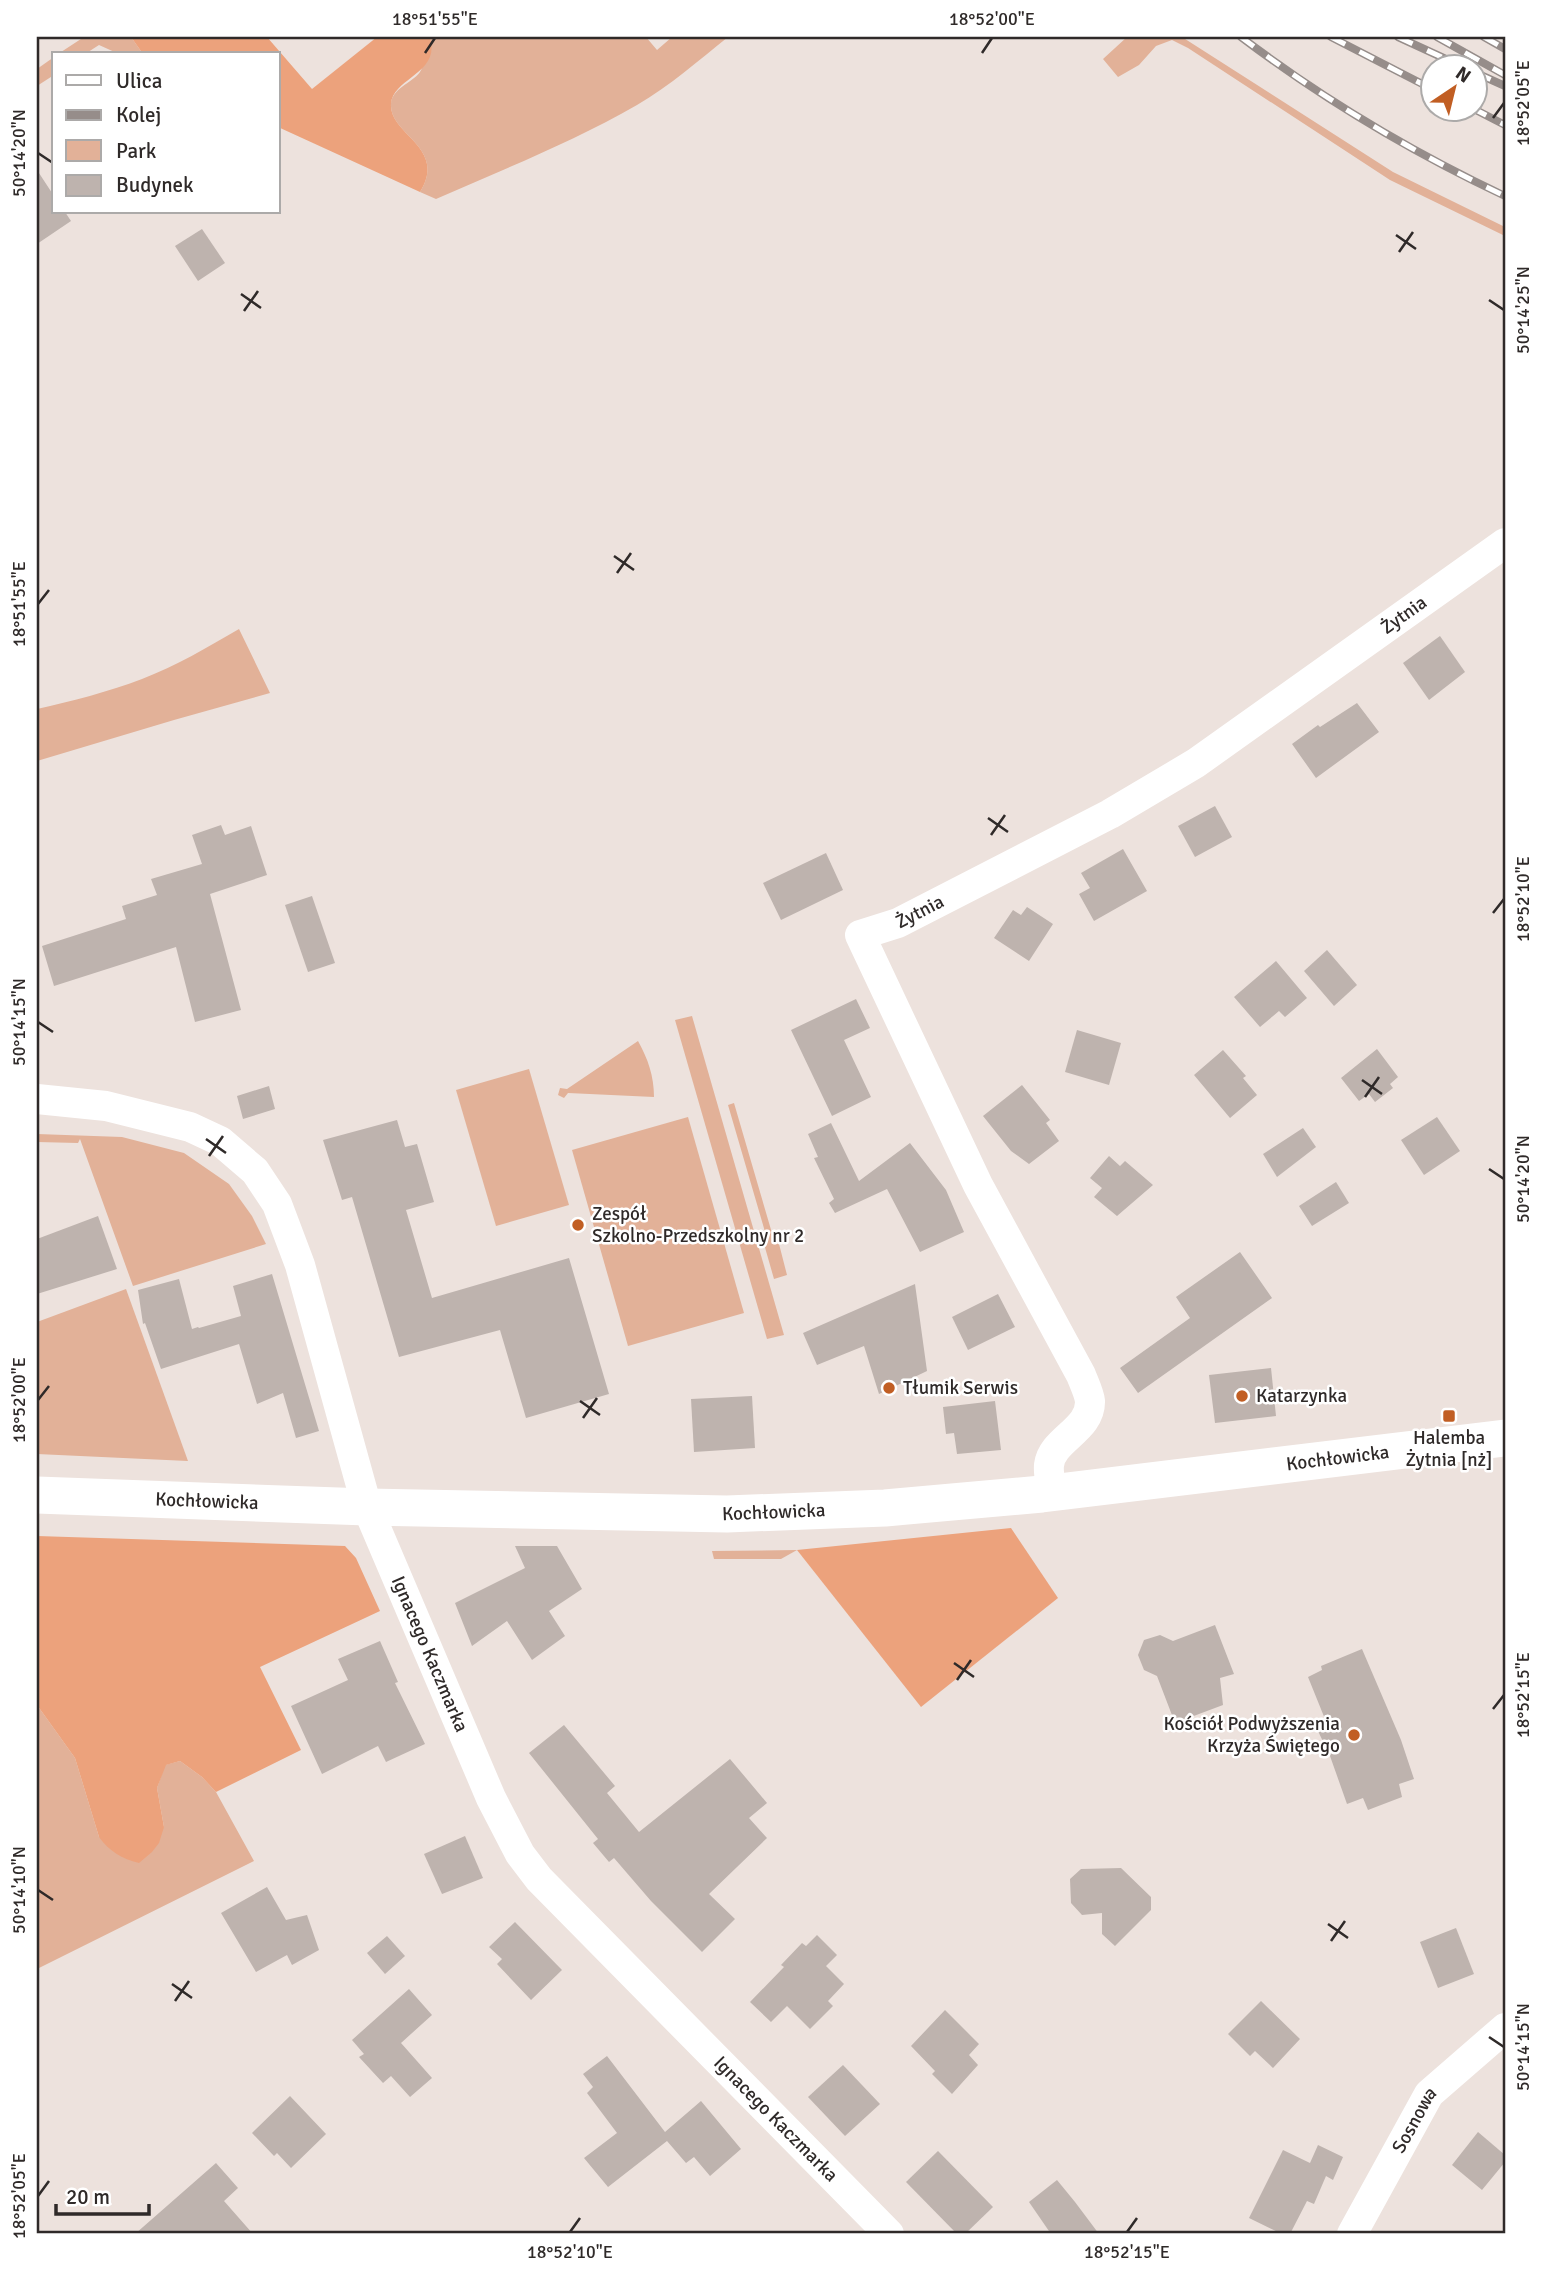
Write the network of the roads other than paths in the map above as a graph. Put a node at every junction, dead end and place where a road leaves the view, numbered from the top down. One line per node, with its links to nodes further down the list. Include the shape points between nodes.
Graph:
1 (1505, 543): 4 (street, Żytnia, via 1196,763 1110,814 898,923 860,935 978,1185 1090,1399 1088,1413 1049,1464)
2 (37, 1099): 6 (street, Ignacego Kaczmarka, via 106,1106 190,1127 220,1141 255,1171 277,1205 300,1265)
3 (1505, 1438): 4 (street, Kochłowicka)
4 (1052, 1493): 6 (street, Kochłowicka, via 886,1508 727,1514)
5 (37, 1495): 6 (street, Kochłowicka)
6 (367, 1507): 8 (street, Ignacego Kaczmarka, via 491,1798 520,1854 539,1879)
7 (1505, 2028): 9 (street, Sosnowa, via 1429,2094)
8 (888, 2234)
9 (1352, 2234)

